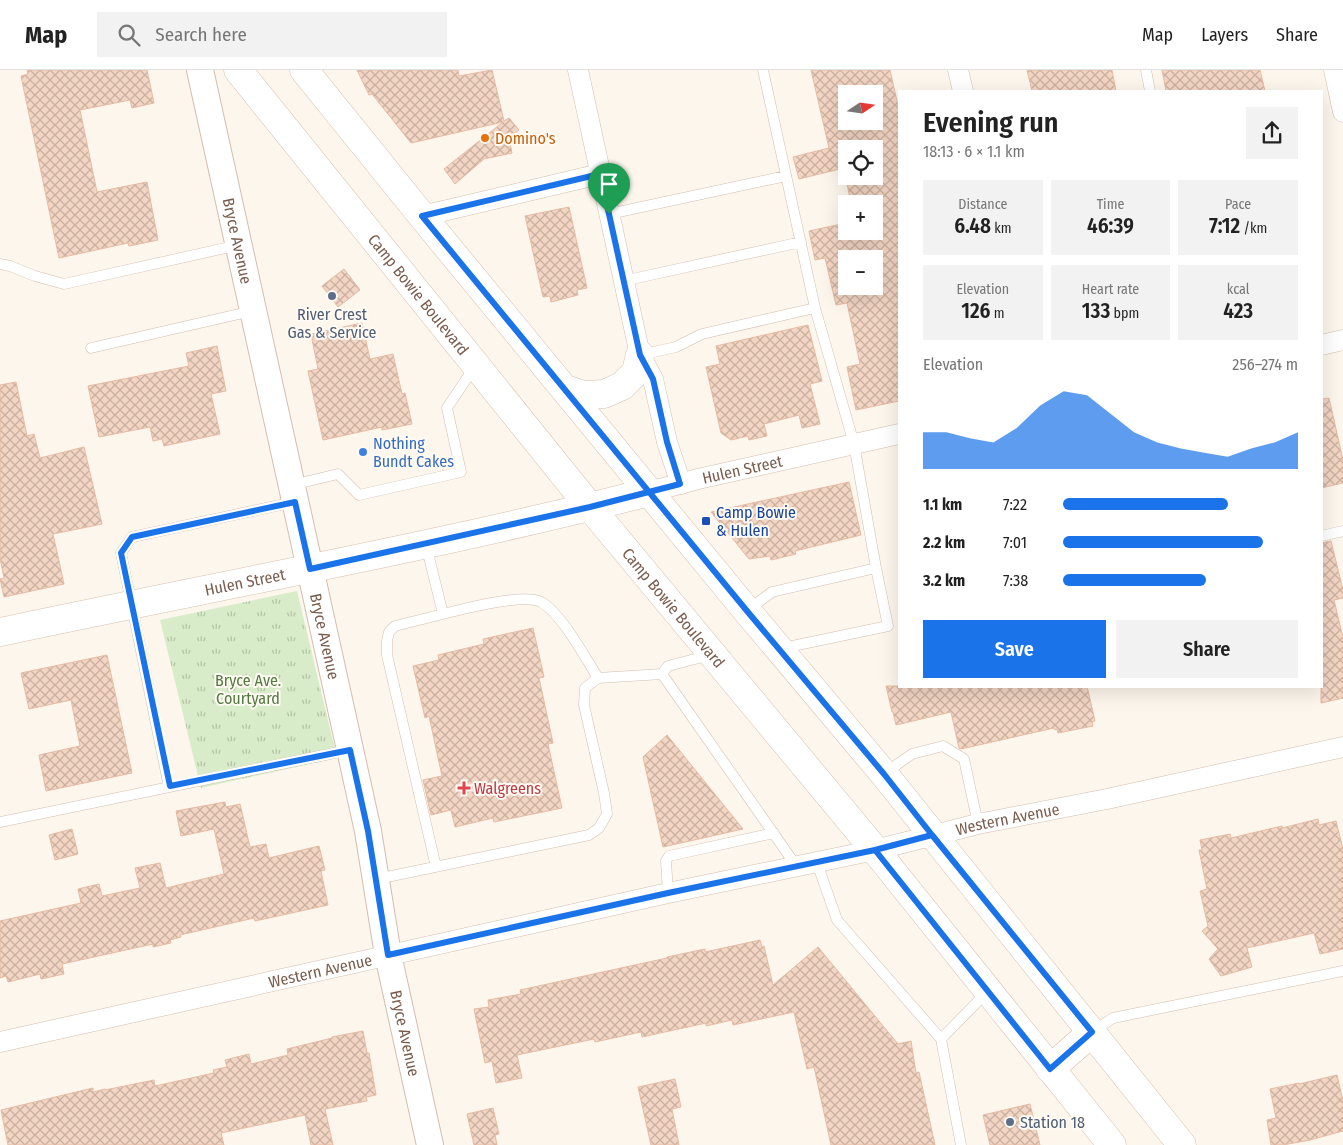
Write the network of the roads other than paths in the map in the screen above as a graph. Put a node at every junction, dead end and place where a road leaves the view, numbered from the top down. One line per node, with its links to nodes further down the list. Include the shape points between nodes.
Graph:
1 (200, 70): 17 (street, Bryce Avenue)
2 (238, 70): 26 (main road, Camp Bowie Boulevard)
3 (304, 70): 15 (main road)
4 (578, 70): 12 (street)
5 (763, 70): 13 (lane)
6 (958, 70): 9 (street)
7 (1146, 70): 10 (lane)
8 (1334, 70): 11 (street)
9 (962, 90)
10 (1150, 90)
11 (1343, 112)
12 (600, 174): 14 (street); 15 (street)
13 (786, 176): 14 (lane); 16 (lane)
14 (609, 214): 19 (street)
15 (422, 216): 27 (main road)
16 (801, 242): 19 (lane); 20 (lane)
17 (239, 244): 18 (lane, via 64,284); 21 (street, Bryce Avenue)
18 (0, 264)
19 (623, 281): 25 (street)
20 (815, 308): 25 (lane, via 702,334 676,347); 29 (lane)
21 (253, 310): 24 (lane); 32 (street, Bryce Avenue)
22 (1343, 340): 23 (street)
23 (1323, 345)
24 (90, 348)
25 (640, 355): 27 (main road, via 636,372 622,386 604,394 584,395); 30 (street, via 653,379)
26 (476, 365): 32 (lane, via 447,408 461,472 359,495 338,474); 33 (main road, Camp Bowie Boulevard)
27 (565, 389): 31 (main road)
28 (898, 434): 29 (street, Hulen Street)
29 (854, 444): 30 (street, Hulen Street); 37 (lane)
30 (680, 484): 31 (street, Hulen Street)
31 (649, 492): 33 (main road, Hulen Street); 40 (main road)
32 (293, 493): 38 (street, Bryce Avenue); 39 (lane, via 132,537 121,553)
33 (590, 507): 36 (main road, Hulen Street); 44 (main road, Camp Bowie Boulevard)
34 (1343, 531): 35 (lane)
35 (1323, 536)
36 (426, 544): 38 (main road, Hulen Street); 41 (lane)
37 (876, 568): 40 (lane, via 772,592); 43 (lane, via 888,626)
38 (310, 569): 39 (main road, Hulen Street); 48 (street, Bryce Avenue)
39 (131, 604): 42 (main road, Hulen Street); 50 (lane)
40 (747, 611): 43 (main road)
41 (443, 614): 46 (lane, via 517,599 540,602 557,616); 57 (lane, via 395,626 386,641)
42 (0, 632)
43 (779, 649): 49 (main road)
44 (713, 654): 45 (lane, via 668,666); 55 (main road, Camp Bowie Boulevard)
45 (662, 674): 46 (lane); 53 (lane)
46 (598, 678): 57 (lane, via 585,688 584,704 604,793 606,814 599,828 588,835)
47 (1343, 747): 52 (street, Western Avenue)
48 (350, 750): 50 (lane); 59 (street, Bryce Avenue)
49 (884, 774): 52 (lane, via 912,754 943,746 964,759); 54 (main road)
50 (170, 786): 51 (lane)
51 (0, 822)
52 (978, 824): 54 (street, Western Avenue)
53 (774, 833): 58 (lane); 60 (lane, via 670,856 666,861)
54 (932, 835): 55 (street, Western Avenue); 64 (main road)
55 (875, 850): 56 (street, Western Avenue); 63 (main road, Camp Bowie Boulevard)
56 (817, 863): 58 (street, Western Avenue); 65 (lane, via 837,920)
57 (436, 867): 59 (lane)
58 (797, 867): 60 (street, Western Avenue)
59 (376, 879): 61 (street, Bryce Avenue)
60 (668, 893): 61 (street, Western Avenue)
61 (388, 955): 66 (street, Western Avenue); 68 (street, Bryce Avenue)
62 (1343, 971): 64 (lane, via 1113,1018)
63 (988, 991): 65 (lane); 67 (main road, Camp Bowie Boulevard)
64 (1092, 1032): 67 (main road); 71 (main road)
65 (941, 1038): 69 (lane)
66 (0, 1042)
67 (1050, 1069): 70 (main road, Camp Bowie Boulevard)
68 (430, 1145)
69 (960, 1145)
70 (1112, 1145)
71 (1182, 1145)

